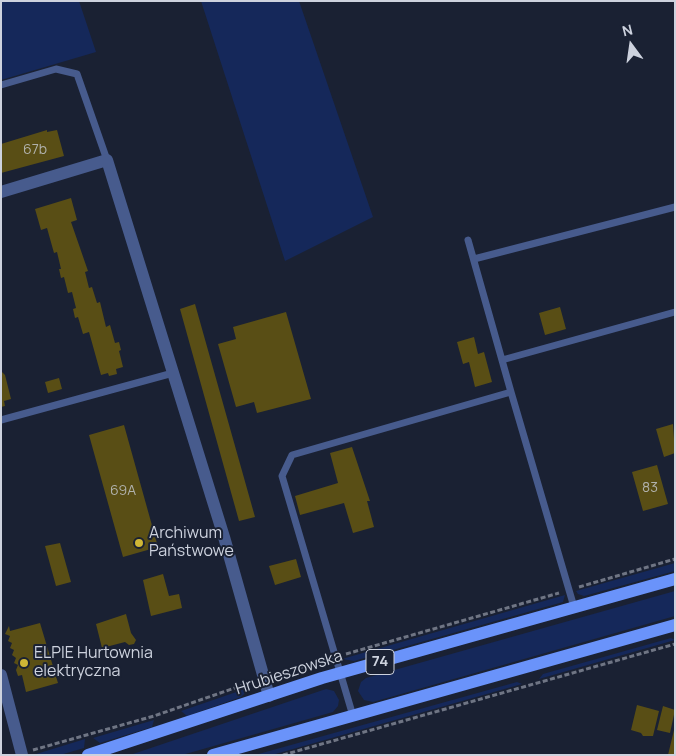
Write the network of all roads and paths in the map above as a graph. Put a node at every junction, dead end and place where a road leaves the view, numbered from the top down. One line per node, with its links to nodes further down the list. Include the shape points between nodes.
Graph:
1 (1, 84): 2 (lane, via 56,69 77,74)
2 (107, 160): 3 (street); 9 (street)
3 (1, 192)
4 (675, 207): 6 (lane)
5 (468, 240): 6 (lane)
6 (474, 259): 8 (lane)
7 (675, 312): 8 (lane)
8 (502, 360): 10 (lane)
9 (173, 373): 11 (lane); 18 (street)
10 (511, 392): 13 (lane); 16 (lane, via 292,455 282,476)
11 (1, 420)
12 (675, 579): 13 (main road, Hrubieszowska / 74)
13 (574, 607): 16 (main road, Hrubieszowska / 74)
14 (675, 625): 19 (main road)
15 (675, 644): 23 (path)
16 (340, 673): 18 (main road, Hrubieszowska / 74); 19 (lane)
17 (1, 675): 20 (street)
18 (269, 696): 21 (main road, Hrubieszowska / 74)
19 (353, 716): 22 (main road)
20 (22, 755)
21 (88, 755)
22 (213, 755)
23 (283, 755)

